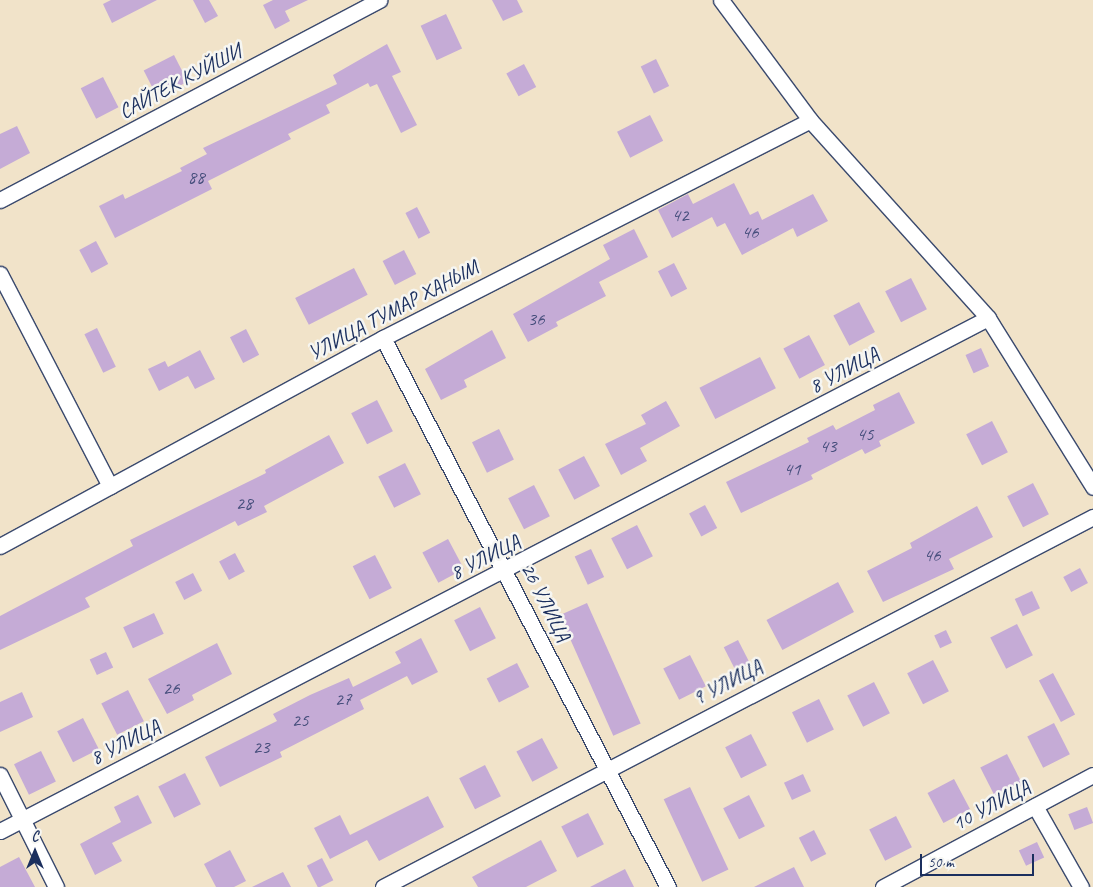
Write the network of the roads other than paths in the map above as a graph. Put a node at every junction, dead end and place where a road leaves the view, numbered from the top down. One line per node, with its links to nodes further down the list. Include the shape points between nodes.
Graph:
1 (379, 0): 4 (street, САЙТЕК КУЙШИ)
2 (722, 0): 3 (street)
3 (810, 120): 6 (street); 7 (street, УЛИЦА ТУМАР ХАНЫМ)
4 (0, 200)
5 (0, 274): 8 (street)
6 (988, 318): 9 (street); 12 (street, 8 УЛИЦА)
7 (383, 338): 8 (street, УЛИЦА ТУМАР ХАНЫМ); 12 (street, 26 УЛИЦА)
8 (110, 486): 11 (street, УЛИЦА ТУМАР ХАНЫМ)
9 (1093, 486)
10 (1093, 517): 13 (street, 9 УЛИЦА)
11 (0, 546)
12 (506, 570): 13 (street, 26 УЛИЦА); 17 (street, 8 УЛИЦА)
13 (606, 768): 20 (street, 9 УЛИЦА); 21 (street, 26 УЛИЦА)
14 (0, 776): 17 (street)
15 (1093, 776): 16 (street, 10 УЛИЦА)
16 (1035, 806): 22 (street, 10 УЛИЦА); 23 (street)
17 (23, 819): 18 (street, 8 УЛИЦА); 19 (street)
18 (0, 831)
19 (56, 887)
20 (383, 887)
21 (668, 887)
22 (883, 887)
23 (1081, 887)

